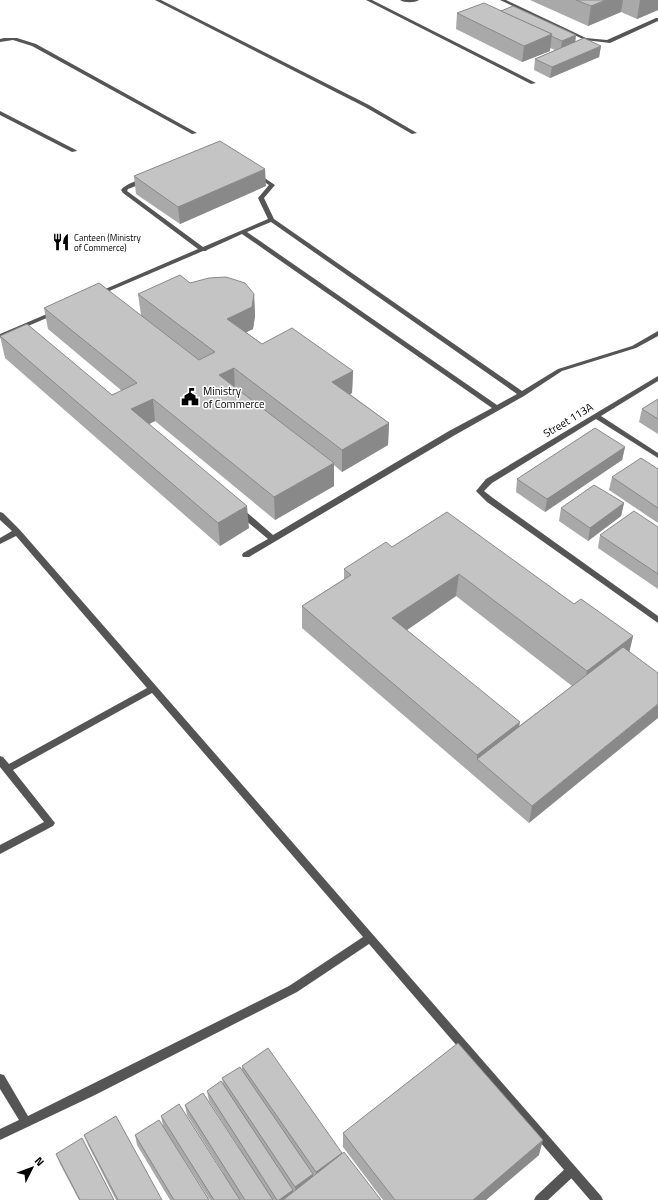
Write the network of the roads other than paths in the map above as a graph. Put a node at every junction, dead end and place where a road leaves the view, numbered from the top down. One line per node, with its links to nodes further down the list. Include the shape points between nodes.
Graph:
1 (157, 0): 11 (street, via 367,106)
2 (368, 0): 8 (street)
3 (402, 0): 4 (street)
4 (417, 0)
5 (502, 0): 6 (street, via 585,39 608,42)
6 (658, 19)
7 (0, 41): 10 (street, via 20,40 34,46)
8 (533, 83)
9 (0, 113): 12 (street)
10 (194, 133)
11 (414, 133)
12 (74, 151)
13 (253, 173): 15 (street, via 272,185 261,198)
14 (154, 177): 17 (street, via 126,188 124,192)
15 (271, 220): 16 (street); 23 (street)
16 (243, 232): 17 (street); 24 (street)
17 (204, 250): 18 (street)
18 (95, 296)
19 (58, 311): 21 (street, via 25,329)
20 (658, 333): 23 (street, via 634,347 560,370)
21 (0, 336)
22 (658, 378): 25 (street, Street 113A)
23 (522, 394): 24 (street)
24 (497, 408): 30 (street)
25 (596, 416): 26 (street); 33 (street, Street 113A, via 489,481 480,491)
26 (658, 456)
27 (237, 509): 30 (street)
28 (0, 515): 29 (street)
29 (18, 532): 31 (street); 34 (street)
30 (273, 539): 32 (street)
31 (0, 541)
32 (246, 555)
33 (658, 620)
34 (153, 688): 36 (street); 38 (street)
35 (0, 760): 36 (street)
36 (8, 769): 37 (street, via 50,824)
37 (0, 850)
38 (370, 938): 40 (street, via 292,989); 42 (street)
39 (0, 1079): 40 (street)
40 (26, 1122): 41 (street)
41 (0, 1135)
42 (571, 1171): 43 (street); 44 (street)
43 (540, 1200)
44 (597, 1200)

